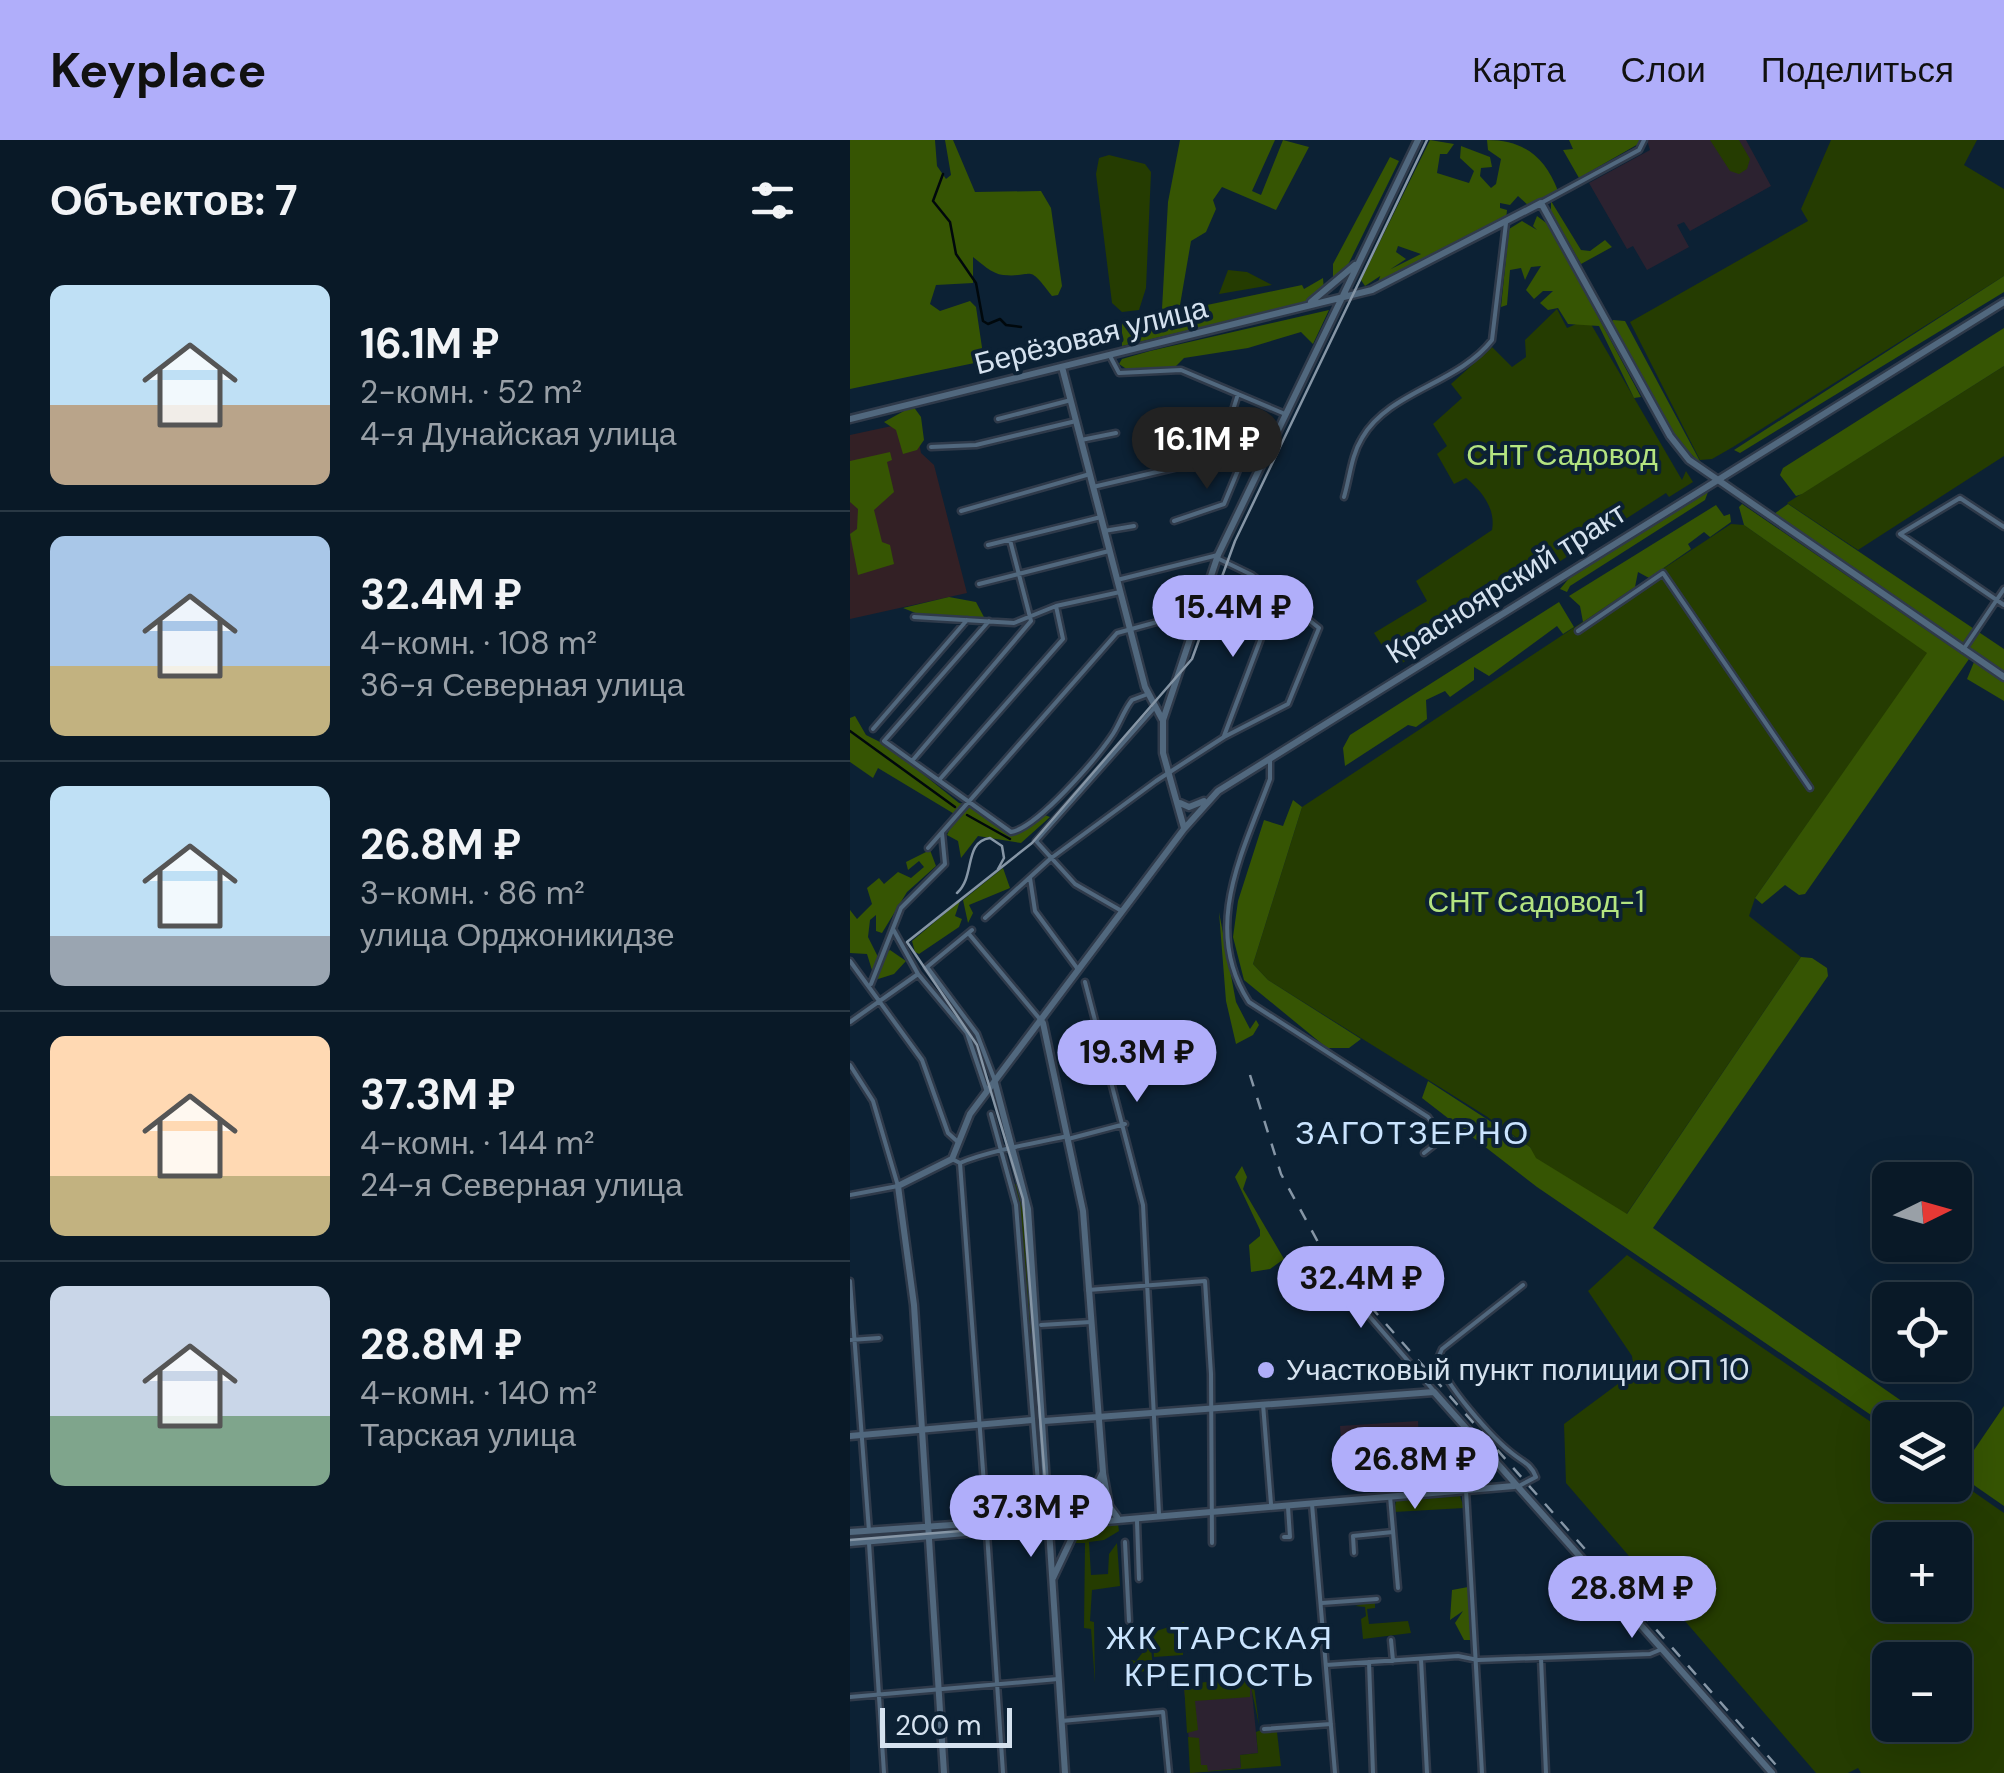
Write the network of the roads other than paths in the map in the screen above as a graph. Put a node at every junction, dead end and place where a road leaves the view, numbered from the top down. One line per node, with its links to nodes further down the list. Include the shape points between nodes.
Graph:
1 (1418, 140): 5 (main road)
2 (1643, 143): 3 (street)
3 (1541, 203): 4 (main road, Берёзовая улица); 26 (main road, via 1670,436)
4 (1506, 222): 6 (main road, Берёзовая улица, via 1384,285); 28 (street, via 1492,340 1452,375 1372,423 1356,450)
5 (1360, 260): 6 (main road); 8 (main road)
6 (1342, 297): 8 (main road, Берёзовая улица); 13 (main road)
7 (2004, 302): 26 (main road, Красноярский тракт)
8 (1306, 305): 9 (main road, Берёзовая улица)
9 (1109, 354): 10 (main road, Берёзовая улица); 11 (street, via 1119,372 1176,369)
10 (1062, 366): 12 (main road); 14 (main road, Берёзовая улица)
11 (1238, 394): 13 (street); 18 (street)
12 (1071, 400): 15 (street); 16 (main road)
13 (1285, 414): 24 (main road)
14 (850, 419)
15 (998, 419)
16 (1076, 421): 20 (main road); 22 (street, via 976,445)
17 (1149, 424): 18 (street, via 1199,413)
18 (1228, 426): 21 (street)
19 (1116, 433): 20 (street)
20 (1081, 440): 25 (main road)
21 (1261, 441)
22 (931, 447)
23 (1241, 463): 24 (street); 27 (street, via 1212,459); 31 (street, via 1224,504)
24 (1259, 466): 38 (main road)
25 (1090, 474): 27 (main road); 29 (street)
26 (1714, 481): 55 (main road); 62 (main road, Красноярский тракт)
27 (1093, 487): 30 (main road)
28 (1344, 497)
29 (961, 512)
30 (1100, 517): 34 (main road); 35 (street)
31 (1174, 521)
32 (1134, 526): 34 (street)
33 (2004, 527): 45 (street, via 1960,498 1900,534)
34 (1104, 532): 37 (main road)
35 (1010, 540): 36 (street); 39 (street)
36 (988, 546)
37 (1109, 552): 39 (street); 40 (main road)
38 (1218, 557): 40 (street); 44 (street); 48 (main road)
39 (1018, 574): 41 (street); 49 (street)
40 (1117, 580): 43 (main road)
41 (979, 584)
42 (2004, 590): 45 (street)
43 (1120, 592): 47 (street); 53 (main road)
44 (1276, 596): 61 (street); 61 (street, via 1319,628 1288,704)
45 (1996, 601): 46 (street); 55 (street)
46 (2004, 605)
47 (1056, 606): 49 (street); 65 (street, via 1063,639)
48 (1200, 610): 53 (street); 59 (main road)
49 (1032, 616): 52 (street); 63 (street)
50 (914, 617): 51 (street)
51 (966, 620): 52 (street); 60 (street)
52 (989, 622): 63 (street, via 884,741)
53 (1128, 626): 57 (main road); 69 (street)
54 (1578, 631): 66 (street, via 1663,573)
55 (1963, 650): 56 (main road)
56 (2004, 677)
57 (1148, 694): 58 (main road); 69 (street, via 1132,700 1106,744 1061,795 1016,832)
58 (1155, 707): 59 (main road); 73 (street, via 1036,841)
59 (1163, 720): 64 (main road)
60 (873, 730)
61 (1224, 736): 64 (street)
62 (1268, 756): 67 (main road, Красноярский тракт); 95 (street, via 1270,779 1226,908 1236,976 1249,1002 1428,1117 1443,1138)
63 (912, 761): 65 (street)
64 (1168, 774): 68 (main road); 73 (street)
65 (939, 780): 69 (street)
66 (1810, 788)
67 (1210, 797): 68 (main road, via 1190,807); 70 (main road, Красноярский тракт)
68 (1176, 798): 70 (main road)
69 (969, 802): 71 (street)
70 (1184, 829): 75 (main road, Красноярский тракт)
71 (942, 834): 72 (street); 77 (street, via 945,864 908,896)
72 (928, 848)
73 (1050, 858): 74 (street); 75 (street, via 1075,884)
74 (1030, 876): 76 (street); 79 (street, via 1035,912 1065,958)
75 (1123, 912): 79 (main road, Красноярский тракт)
76 (985, 918)
77 (893, 929): 80 (street); 82 (street)
78 (850, 961): 82 (street)
79 (1081, 970): 85 (main road, Красноярский тракт)
80 (918, 974): 83 (street); 88 (street, via 968,1033)
81 (1085, 982): 90 (street)
82 (870, 986): 83 (street)
83 (876, 1002): 84 (street); 92 (street, via 922,1060 948,1133)
84 (850, 1022)
85 (1042, 1022): 87 (main road, Красноярский тракт); 87 (street, via 971,932 928,964 977,1034); 91 (main road)
86 (850, 1065): 97 (street, via 873,1100)
87 (995, 1081): 88 (main road, Красноярский тракт); 93 (main road)
88 (987, 1092): 92 (main road, Красноярский тракт)
89 (991, 1114): 94 (street)
90 (1125, 1124): 91 (street); 101 (street, via 1142,1204)
91 (1068, 1137): 93 (street); 103 (main road, via 1083,1211)
92 (958, 1142): 96 (main road, Красноярский тракт)
93 (1013, 1151): 94 (street); 114 (main road, via 1028,1210)
94 (1002, 1153): 96 (street); 113 (street, via 1016,1206)
95 (1424, 1153)
96 (956, 1161): 97 (main road); 115 (street)
97 (898, 1186): 98 (street); 116 (main road)
98 (850, 1195)
99 (1313, 1251): 108 (street)
100 (850, 1281): 107 (street)
101 (1148, 1285): 103 (street); 110 (street, via 1204,1280); 111 (street)
102 (1523, 1285): 120 (street, via 1438,1358 1449,1383 1533,1470 1536,1476 1527,1485)
103 (1088, 1290): 104 (main road)
104 (1091, 1322): 105 (street); 112 (main road)
105 (1042, 1326)
106 (880, 1338): 107 (street)
107 (852, 1340): 118 (street)
108 (1434, 1392): 109 (main road); 120 (main road)
109 (1263, 1404): 110 (main road); 126 (street)
110 (1210, 1408): 111 (main road); 127 (street)
111 (1156, 1412): 112 (main road); 128 (street)
112 (1098, 1417): 114 (main road); 119 (main road)
113 (1032, 1420): 115 (main road); 122 (street)
114 (1044, 1421): 133 (main road)
115 (980, 1424): 116 (main road); 132 (street)
116 (921, 1430): 118 (main road); 135 (main road)
117 (850, 1436): 118 (main road)
118 (860, 1436): 137 (street)
119 (1103, 1472): 130 (main road); 131 (main road)
120 (1515, 1486): 121 (main road); 156 (main road)
121 (1466, 1490): 123 (main road); 159 (street)
122 (1038, 1495)
123 (1390, 1496): 124 (main road); 140 (street)
124 (1312, 1502): 125 (main road); 153 (street)
125 (1288, 1504): 126 (main road); 142 (street, via 1290,1536)
126 (1272, 1505): 127 (main road)
127 (1212, 1510): 128 (main road); 146 (street)
128 (1159, 1514): 129 (main road)
129 (1137, 1516): 131 (main road); 149 (street)
130 (1084, 1518): 131 (main road); 133 (main road); 134 (main road)
131 (1118, 1518)
132 (986, 1522): 133 (main road); 135 (main road); 139 (street)
133 (1051, 1522): 134 (main road); 136 (main road); 147 (main road)
134 (1077, 1524): 151 (main road, via 1054,1568)
135 (928, 1527): 137 (main road); 141 (main road)
136 (1036, 1528): 139 (main road); 147 (main road)
137 (868, 1531): 138 (main road)
138 (850, 1532)
139 (987, 1532): 141 (main road); 164 (street)
140 (1393, 1532): 148 (street, via 1352,1536); 150 (street)
141 (928, 1537): 143 (main road); 165 (main road)
142 (1284, 1537)
143 (869, 1541): 145 (main road); 166 (street)
144 (1125, 1542): 154 (street)
145 (850, 1543)
146 (1212, 1543)
147 (1050, 1551): 151 (main road)
148 (1354, 1553)
149 (1139, 1579)
150 (1398, 1588)
151 (1052, 1592): 163 (main road)
152 (1377, 1599): 153 (street)
153 (1320, 1604): 162 (street)
154 (1130, 1621)
155 (1391, 1640): 160 (street)
156 (1662, 1649): 158 (street); 181 (main road)
157 (1421, 1658): 159 (street); 160 (street); 178 (street)
158 (1541, 1658): 159 (street); 180 (street)
159 (1478, 1660): 179 (street)
160 (1393, 1661): 161 (street)
161 (1368, 1662): 162 (street); 177 (street)
162 (1326, 1665): 169 (street)
163 (1058, 1680): 164 (street); 168 (main road)
164 (998, 1685): 165 (street); 173 (street)
165 (939, 1691): 166 (street); 172 (main road)
166 (881, 1695): 167 (street); 171 (street)
167 (850, 1697)
168 (1061, 1721): 174 (main road); 175 (street, via 1163,1712)
169 (1330, 1724): 170 (street); 176 (street)
170 (1264, 1729)
171 (884, 1773)
172 (944, 1773)
173 (1003, 1773)
174 (1064, 1773)
175 (1169, 1773)
176 (1335, 1773)
177 (1373, 1773)
178 (1427, 1773)
179 (1482, 1773)
180 (1546, 1773)
181 (1772, 1773)

